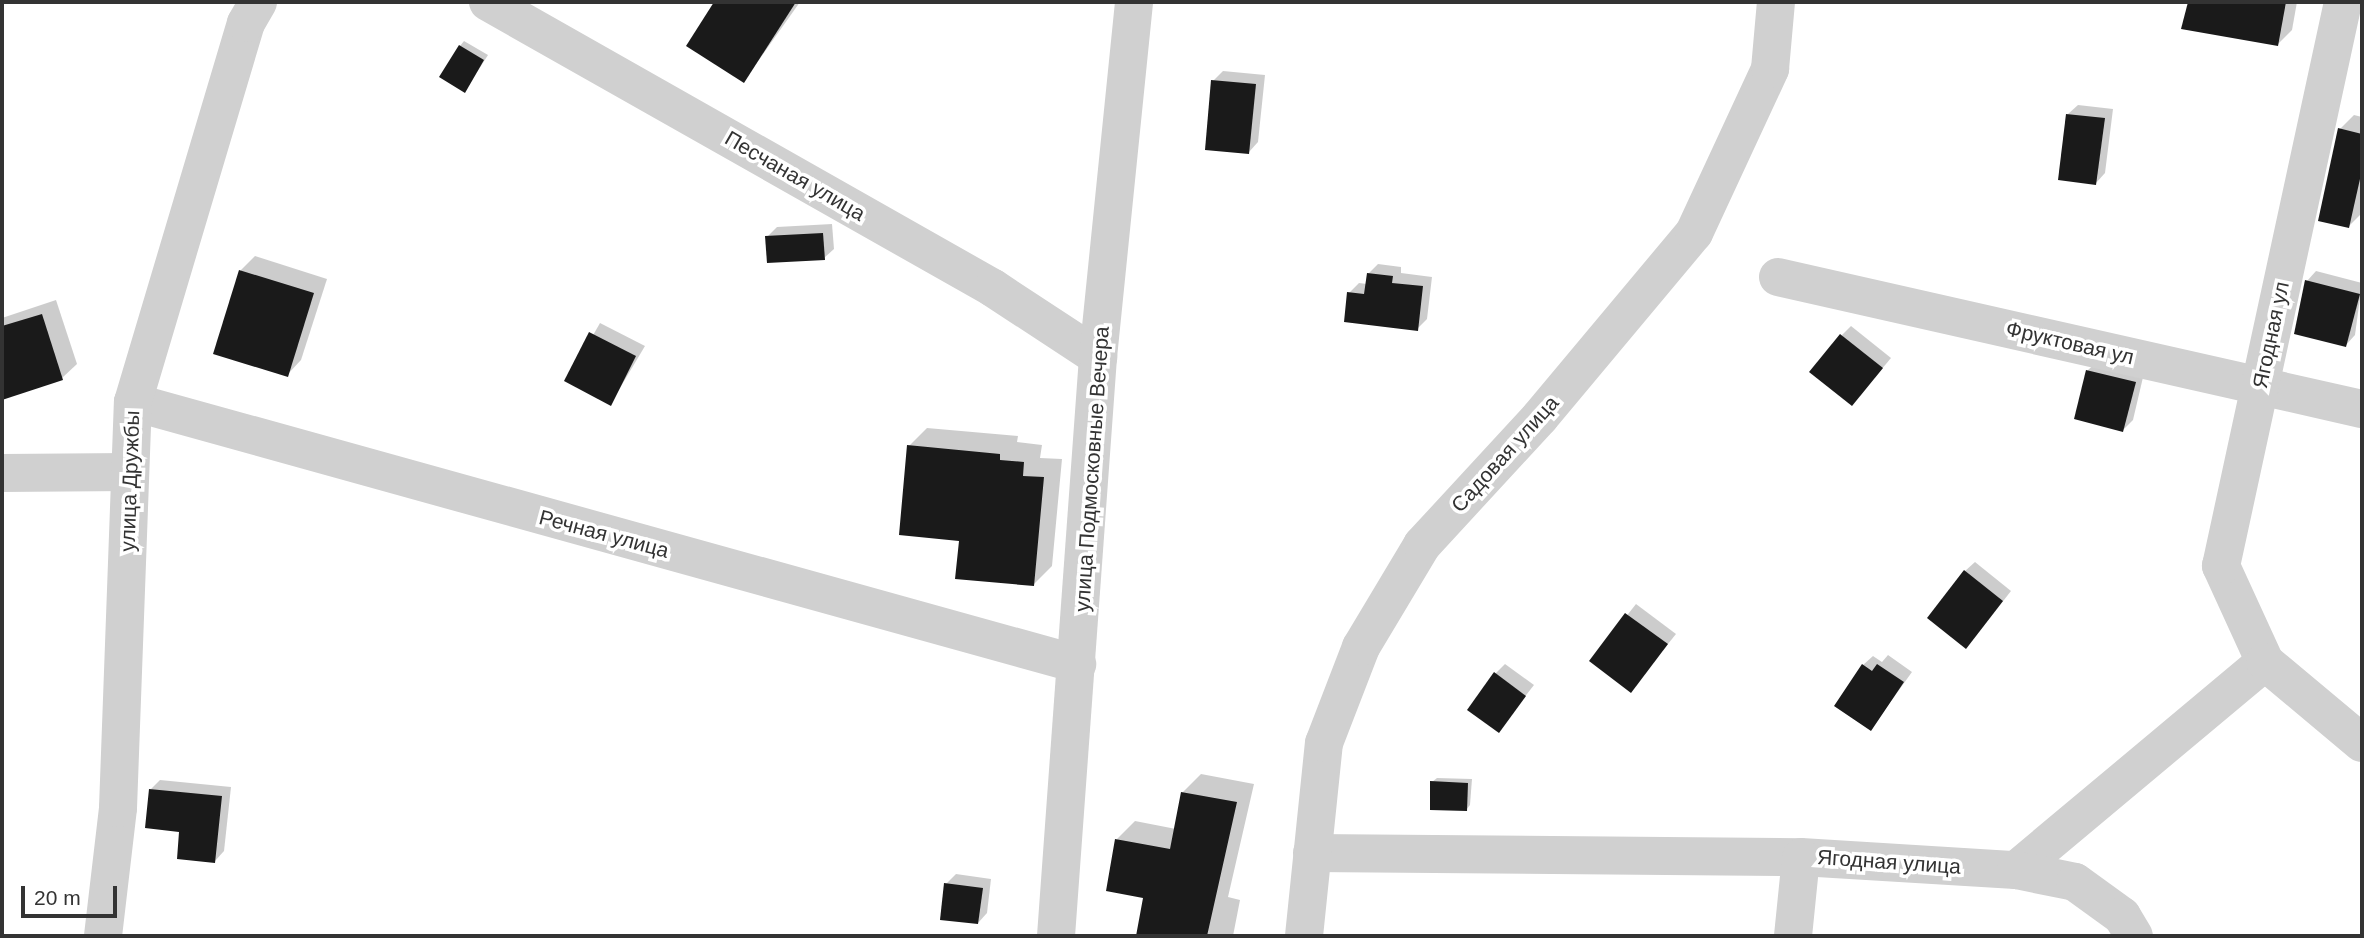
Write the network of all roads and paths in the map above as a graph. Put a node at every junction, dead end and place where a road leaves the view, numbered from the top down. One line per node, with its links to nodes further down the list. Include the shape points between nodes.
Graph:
1 (258, 2): 9 (street, улица Дружбы, via 246,23)
2 (488, 2): 7 (street, Песчаная улица, via 993,288)
3 (1134, 2): 7 (street, улица Подмосковные Вечера)
4 (1776, 2): 16 (street, Садовая улица, via 1770,69 1694,233 1540,417 1422,545 1361,648 1324,743)
5 (2343, 2): 8 (street, Ягодная ул)
6 (1778, 277): 8 (street, Фруктовая ул)
7 (1098, 357): 14 (street, улица Подмосковные Вечера)
8 (2260, 386): 10 (street, Фруктовая ул); 13 (street, Ягодная ул, via 2221,566)
9 (132, 402): 12 (street, улица Дружбы); 14 (street, Речная улица)
10 (2362, 409)
11 (2, 472): 12 (street)
12 (130, 472): 19 (street, улица Дружбы, via 118,808)
13 (2265, 662): 15 (street); 18 (street)
14 (1077, 663): 20 (street, улица Подмосковные Вечера)
15 (2362, 743)
16 (1311, 853): 17 (street, Ягодная улица); 21 (street, Садовая улица)
17 (1801, 857): 18 (street, Ягодная улица); 22 (street)
18 (2015, 870): 23 (street, Ягодная улица, via 2075,882 2122,916)
19 (103, 936)
20 (1056, 936)
21 (1304, 936)
22 (1793, 936)
23 (2134, 936)

